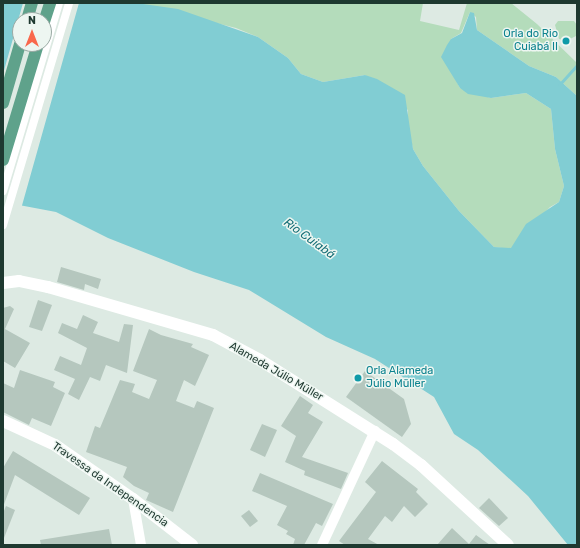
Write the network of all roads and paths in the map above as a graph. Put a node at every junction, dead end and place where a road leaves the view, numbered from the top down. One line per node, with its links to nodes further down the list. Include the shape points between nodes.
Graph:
1 (59, 3): 7 (street)
2 (69, 3): 8 (street)
3 (18, 52): 5 (main road)
4 (36, 52): 6 (main road)
5 (3, 103)
6 (3, 160)
7 (3, 191)
8 (3, 225)
9 (3, 283): 11 (main road, Alameda Júlio Müller, via 19,281 48,288 213,335 260,360)
10 (3, 421): 12 (main road, Travessa da Independencia, via 55,445)
11 (375, 431): 15 (street); 16 (main road, Alameda Júlio Müller, via 421,465)
12 (133, 499): 13 (street); 14 (main road, Travessa da Independencia)
13 (141, 545)
14 (192, 545)
15 (322, 545)
16 (508, 545)

